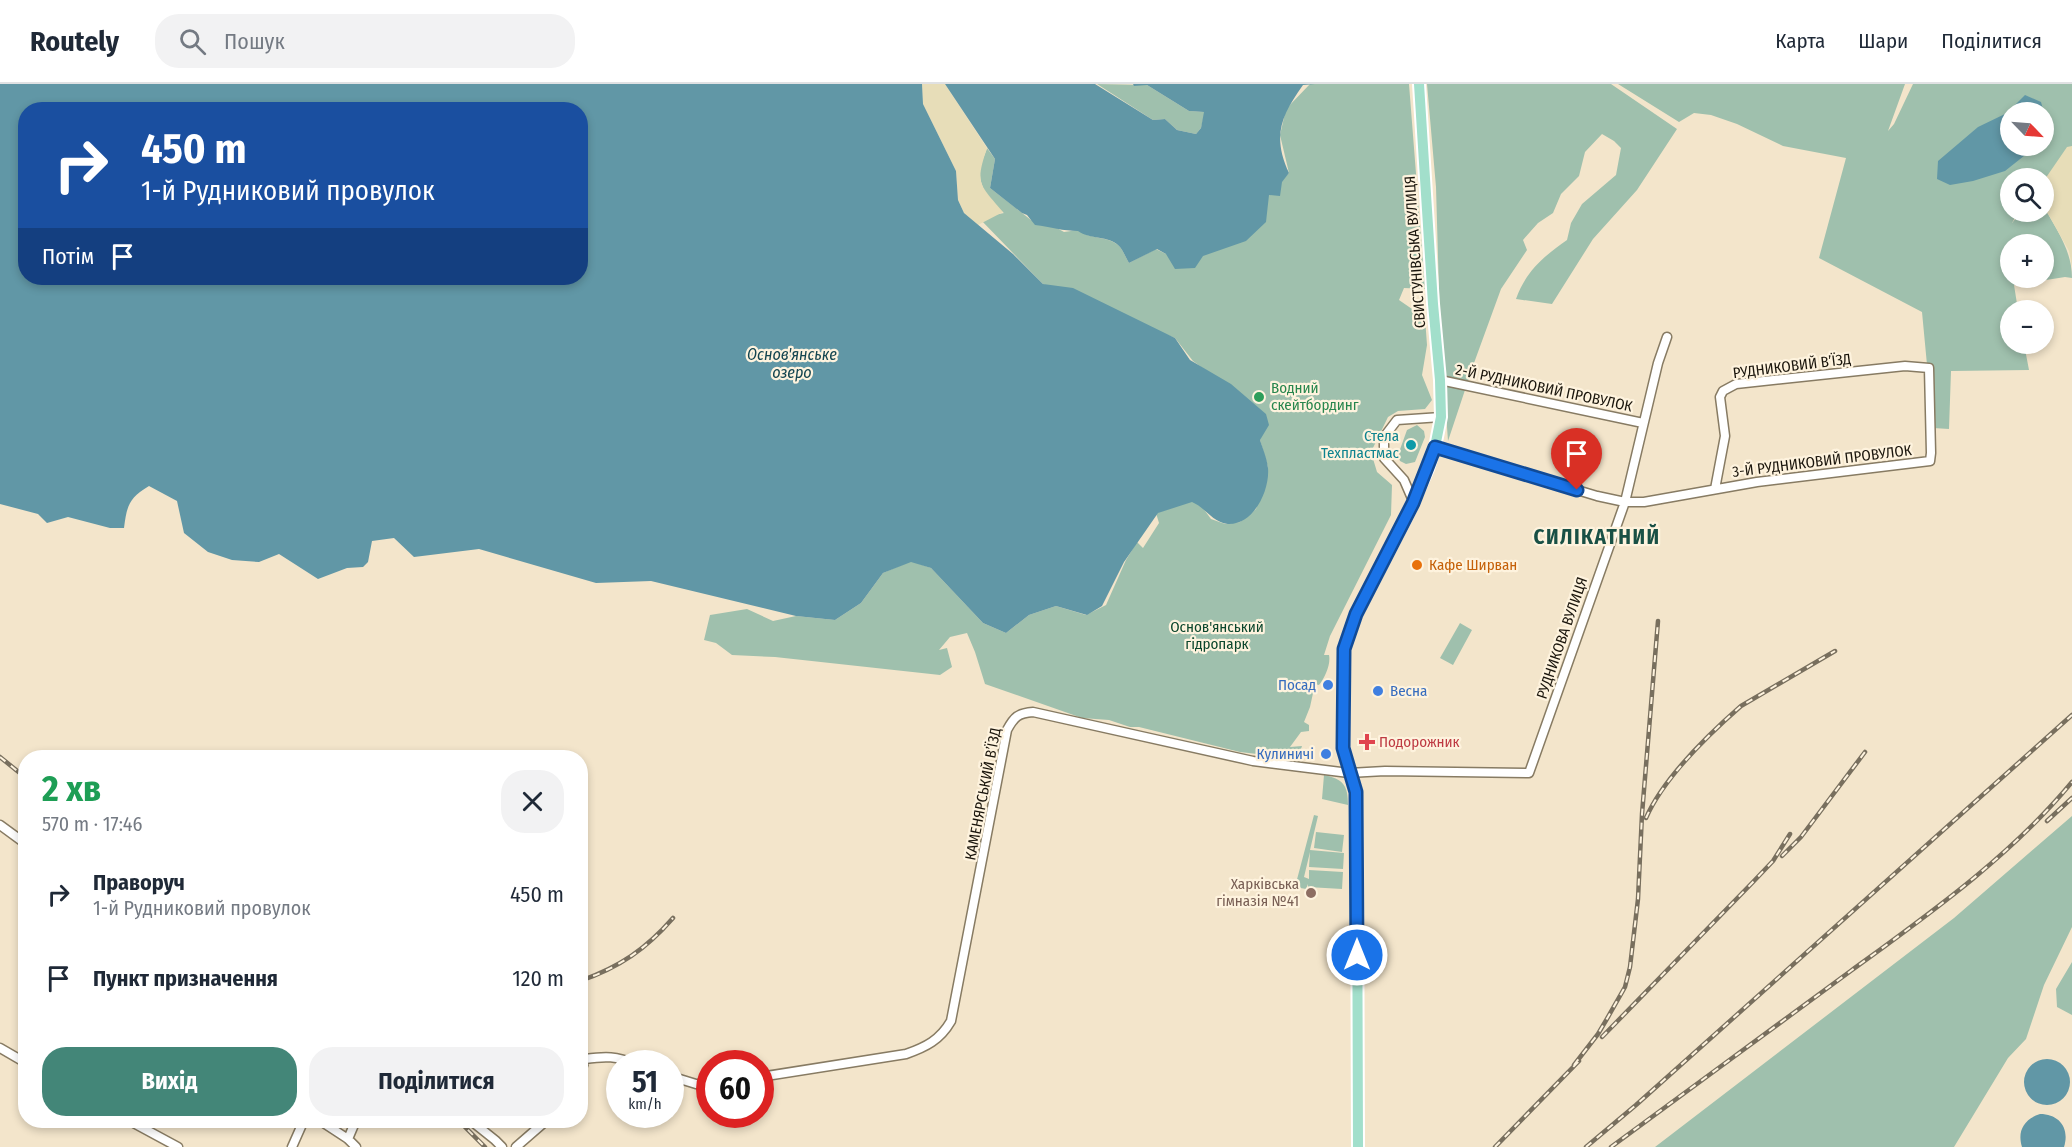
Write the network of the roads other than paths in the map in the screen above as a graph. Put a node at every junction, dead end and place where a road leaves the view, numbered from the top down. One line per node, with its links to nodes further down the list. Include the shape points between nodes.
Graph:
1 (1419, 84): 4 (main road, СВИСТУНІВСЬКА ВУЛИЦЯ)
2 (1666, 337): 6 (street, РУДНИКОВА ВУЛИЦЯ)
3 (1929, 368): 8 (street, РУДНИКОВИЙ В’ЇЗД, via 1905,366 1728,387 1720,397 1725,436); 8 (street, 3-Й РУДНИКОВИЙ ПРОВУЛОК, via 1930,461)
4 (1440, 380): 5 (main road, СВИСТУНІВСЬКА ВУЛИЦЯ); 6 (street, 2-Й РУДНИКОВИЙ ПРОВУЛОК)
5 (1441, 417): 7 (main road, СВИСТУНІВСЬКА ВУЛИЦЯ); 10 (street, via 1397,420 1384,437 1384,458 1404,480)
6 (1642, 423): 9 (street, РУДНИКОВА ВУЛИЦЯ)
7 (1435, 447): 9 (street, 3-Й РУДНИКОВИЙ ПРОВУЛОК); 10 (main road, СВИСТУНІВСЬКА ВУЛИЦЯ)
8 (1715, 489): 9 (street, 3-Й РУДНИКОВИЙ ПРОВУЛОК, via 1644,502)
9 (1625, 501): 11 (street, РУДНИКОВА ВУЛИЦЯ, via 1529,774)
10 (1413, 503): 11 (main road, СВИСТУНІВСЬКА ВУЛИЦЯ, via 1356,614 1344,649 1343,748)
11 (1349, 772): 18 (street, КАМЕНЯРСЬКИЙ В’ЇЗД, via 1253,761 1033,712 1021,713 1007,730 951,1021 944,1034 929,1046 906,1054); 31 (main road, СВИСТУНІВСЬКА ВУЛИЦЯ, via 1356,792)
12 (0, 825): 13 (street)
13 (18, 838)
14 (0, 1048): 16 (street)
15 (606, 1056): 17 (street)
16 (18, 1058)
17 (588, 1059)
18 (774, 1075)
19 (143, 1128): 26 (street)
20 (300, 1128): 27 (street)
21 (331, 1128): 25 (street)
22 (353, 1128): 25 (street)
23 (480, 1128): 29 (street)
24 (538, 1128): 30 (street)
25 (348, 1139): 28 (street)
26 (178, 1147)
27 (292, 1147)
28 (356, 1147)
29 (502, 1147)
30 (516, 1147)
31 (1358, 1147)

